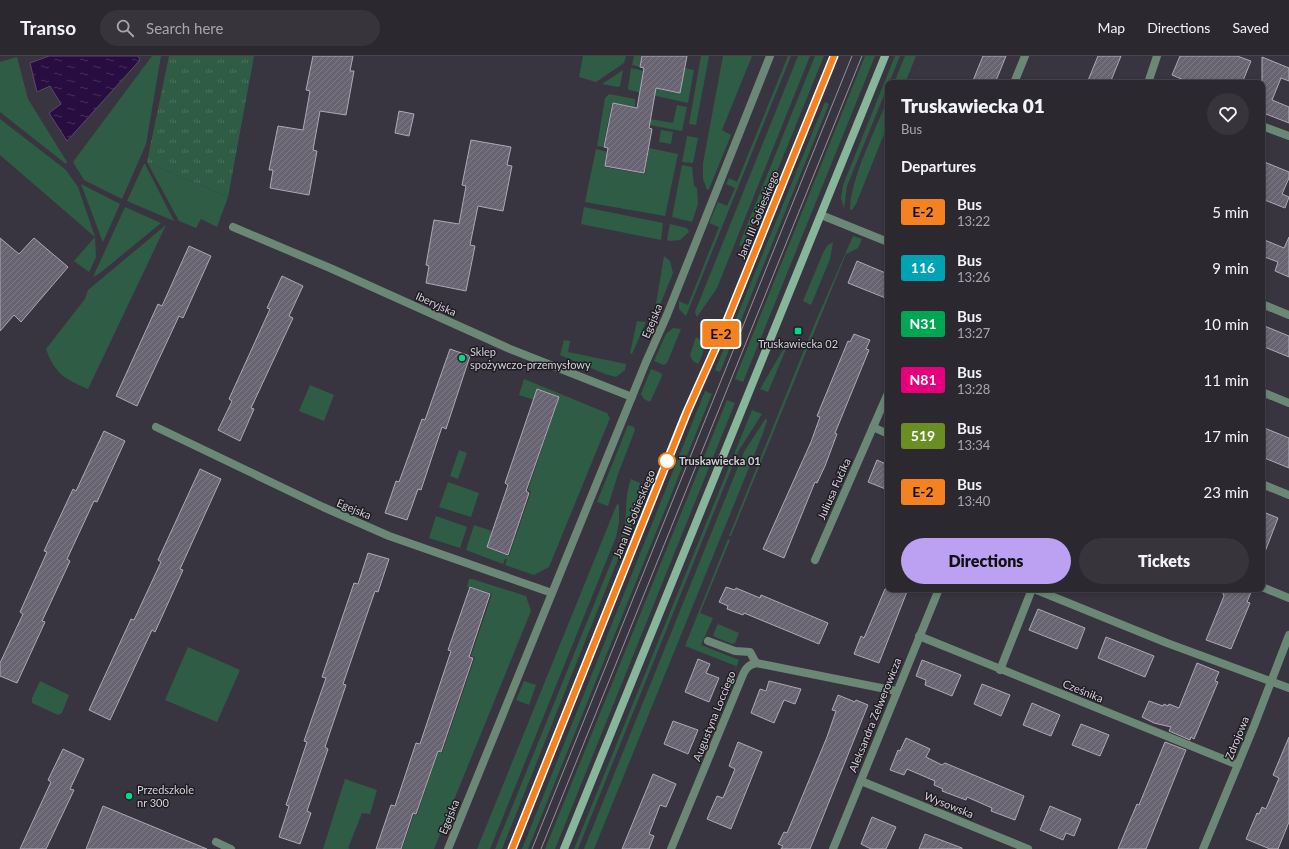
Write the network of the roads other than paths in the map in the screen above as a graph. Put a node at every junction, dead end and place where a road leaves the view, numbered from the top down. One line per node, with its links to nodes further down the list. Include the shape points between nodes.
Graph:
1 (770, 56): 16 (street, Egejska)
2 (834, 56): 44 (main road, Jana III Sobieskiego, via 720,338 681,427)
3 (885, 56): 10 (main road)
4 (1025, 56): 6 (street)
5 (1157, 56): 7 (street)
6 (1015, 80)
7 (1151, 80)
8 (1265, 127): 9 (street)
9 (1289, 136)
10 (821, 215): 12 (street); 45 (main road)
11 (233, 227): 16 (street, Iberyjska, via 510,349)
12 (885, 241)
13 (1265, 305): 14 (street)
14 (1289, 315)
15 (1265, 393): 18 (street)
16 (632, 397): 29 (street, Egejska)
17 (885, 400): 20 (street, Juliusa Fučíka)
18 (1289, 403)
19 (156, 427): 29 (street, Egejska, via 389,536)
20 (873, 427): 21 (street); 24 (street, Juliusa Fučíka)
21 (885, 433)
22 (1265, 485): 23 (street)
23 (1289, 495)
24 (815, 560)
25 (1265, 588): 30 (street)
26 (938, 592): 32 (street, Aleksandra Zelwerowicza)
27 (1032, 592): 35 (street)
28 (1041, 592): 36 (street)
29 (552, 593): 43 (street, Egejska)
30 (1289, 598)
31 (1289, 635): 36 (street, Zdrojowa)
32 (919, 636): 35 (street, Cześnika); 38 (street, Aleksandra Zelwerowicza)
33 (708, 641): 34 (street, via 735,651 750,652)
34 (756, 663): 38 (street); 46 (street, Augustyna Locciego, via 750,665 742,677)
35 (1000, 670): 39 (street, Cześnika)
36 (1270, 682): 37 (street); 39 (street, Zdrojowa)
37 (1289, 688)
38 (896, 691): 40 (street, Aleksandra Zelwerowicza)
39 (1238, 765): 49 (street, Zdrojowa)
40 (861, 781): 47 (street, Aleksandra Zelwerowicza); 48 (street, Wysowska)
41 (216, 842): 42 (street)
42 (231, 849)
43 (448, 849)
44 (512, 849)
45 (564, 849)
46 (671, 849)
47 (833, 849)
48 (1028, 849)
49 (1203, 849)

